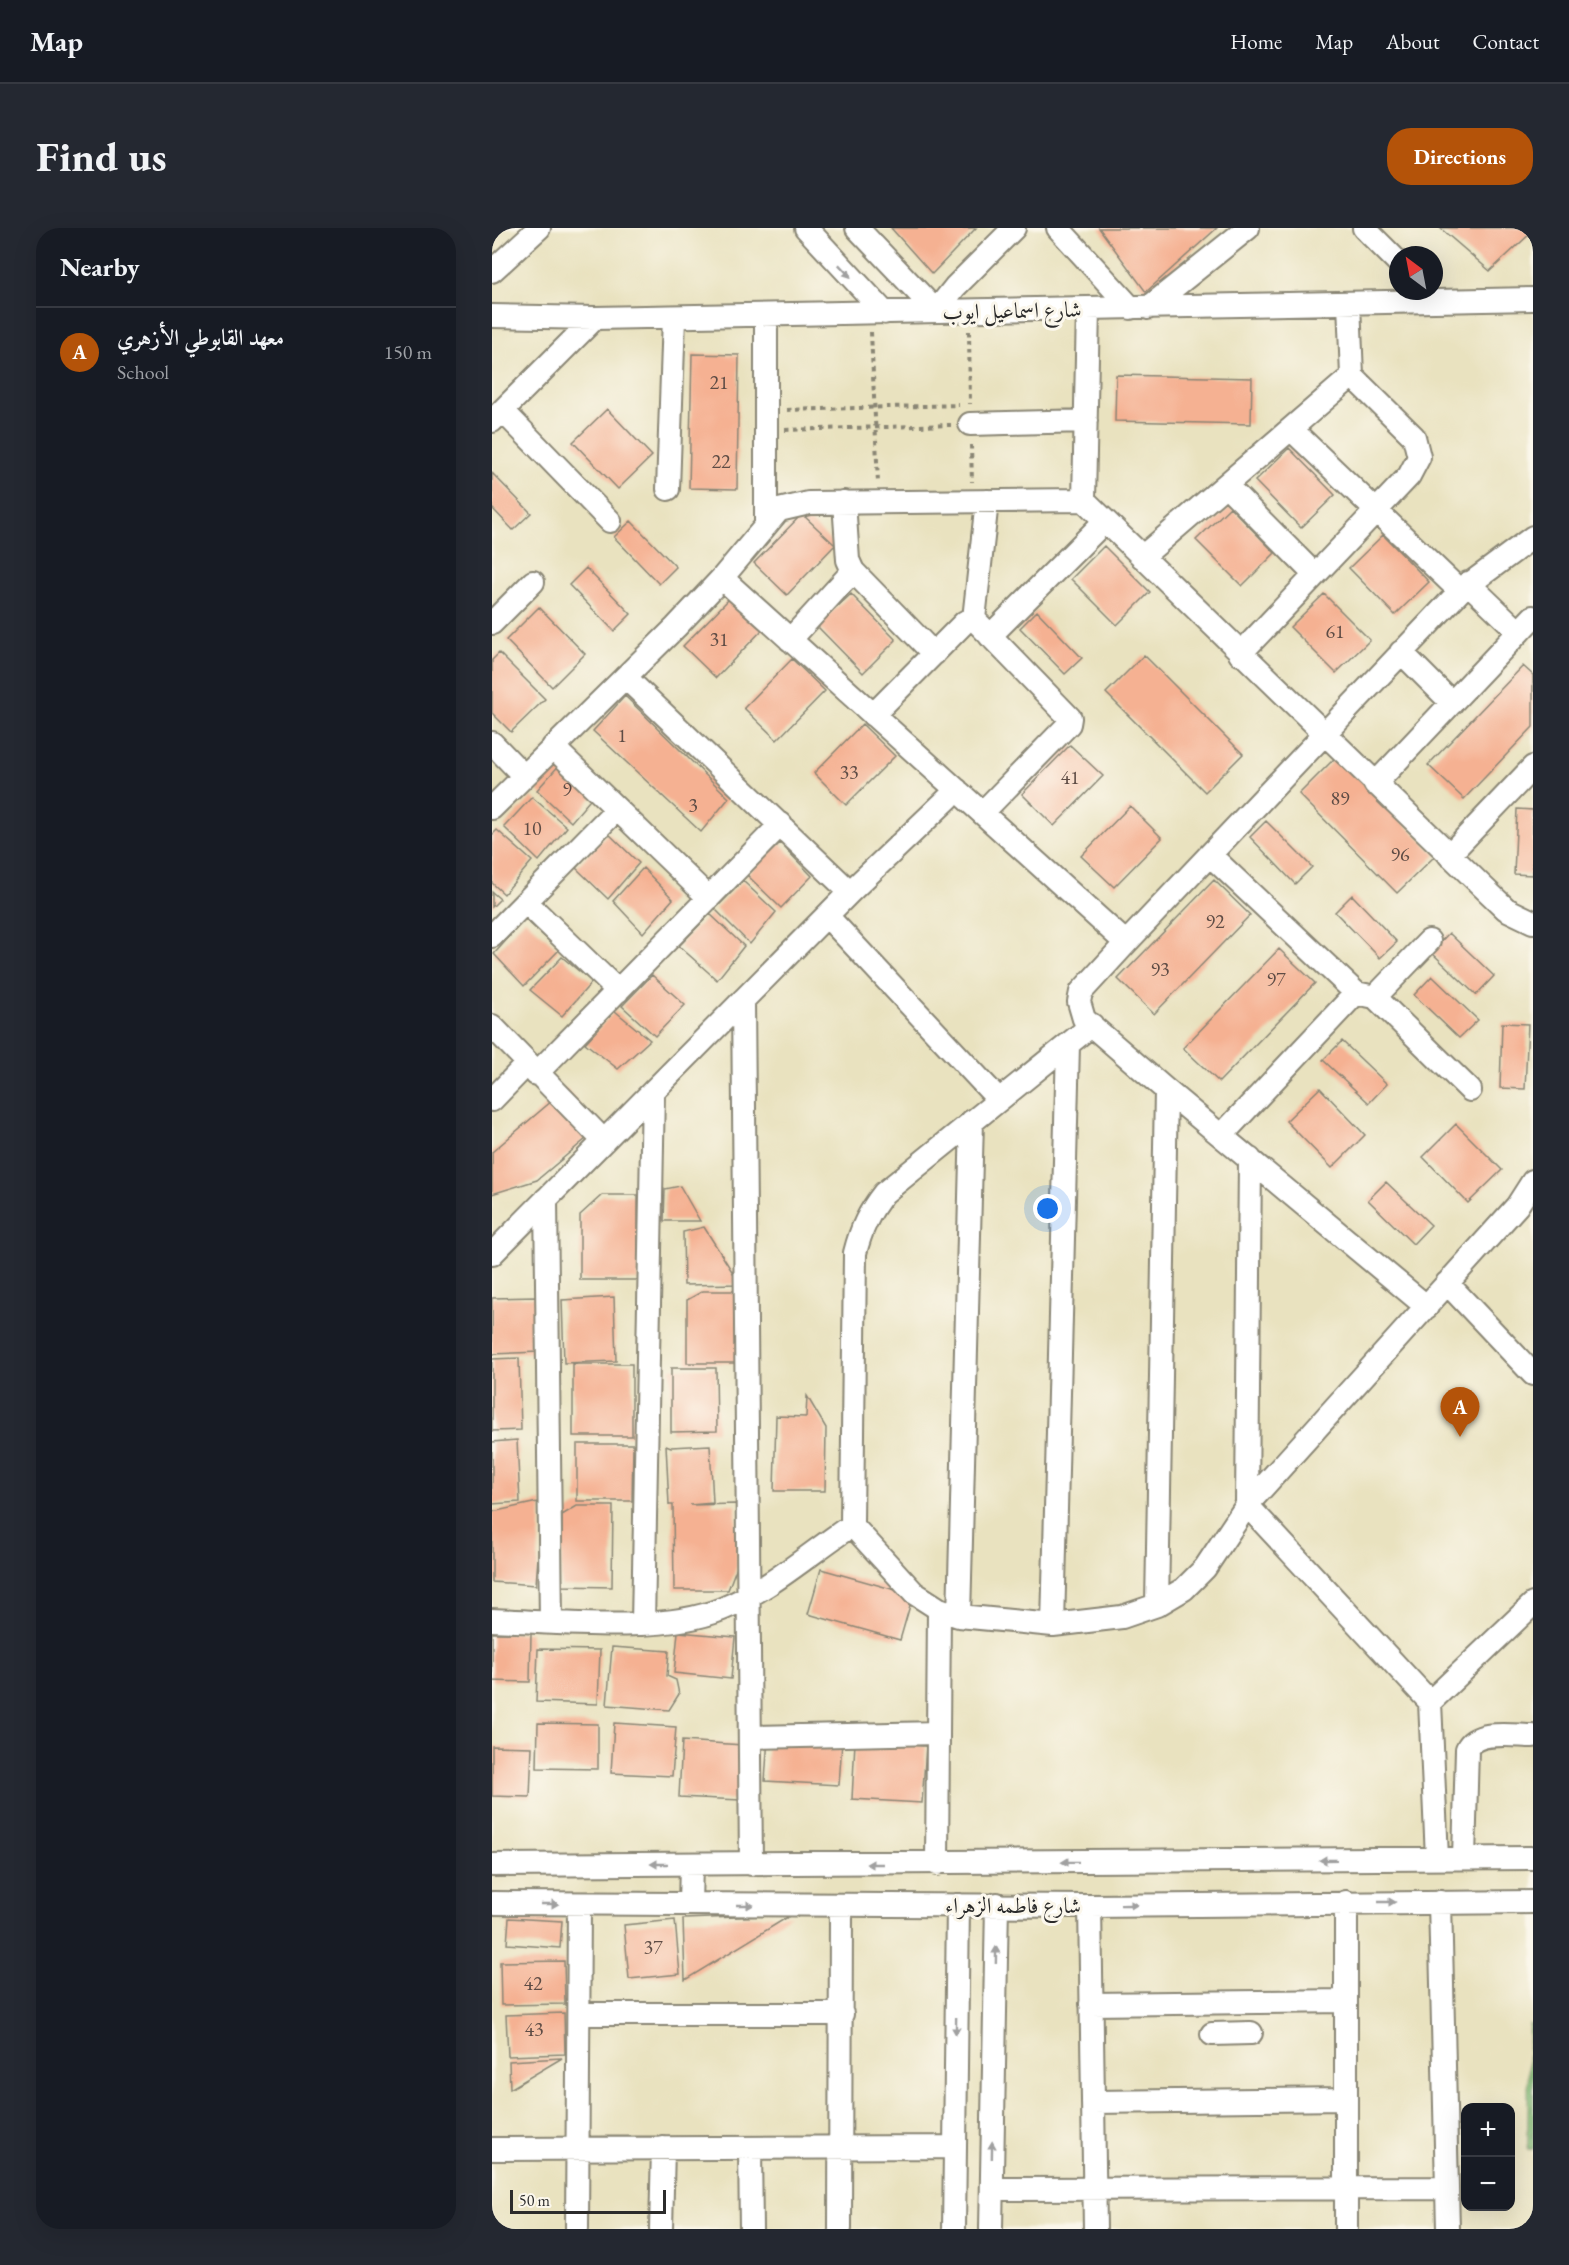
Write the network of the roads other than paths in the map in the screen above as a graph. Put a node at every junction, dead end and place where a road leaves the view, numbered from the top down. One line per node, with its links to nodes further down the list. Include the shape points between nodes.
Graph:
1 (806, 228): 17 (street, one-way to 17)
2 (857, 228): 16 (street)
3 (1014, 228): 16 (street)
4 (1058, 228): 14 (street)
5 (1248, 228): 14 (street)
6 (1364, 228): 8 (street)
7 (537, 229): 9 (street)
8 (1389, 253)
9 (492, 272)
10 (1443, 296): 11 (street, شارع اسماعيل ايوب)
11 (1533, 299)
12 (1389, 300): 13 (street, شارع اسماعيل ايوب)
13 (1349, 303): 14 (street, شارع اسماعيل ايوب); 22 (street)
14 (1139, 308): 15 (street, شارع اسماعيل ايوب)
15 (1088, 309): 16 (street, شارع اسماعيل ايوب); 24 (street)
16 (936, 311): 17 (street, شارع اسماعيل ايوب)
17 (878, 313): 18 (street, شارع اسماعيل ايوب)
18 (766, 315): 20 (street, شارع اسماعيل ايوب); 35 (street)
19 (492, 316): 21 (street, شارع اسماعيل ايوب)
20 (674, 317): 21 (street, شارع اسماعيل ايوب); 28 (street)
21 (595, 318): 23 (street)
22 (1352, 376): 26 (street); 32 (street, via 1414,437 1418,447 1416,468)
23 (495, 418): 34 (street)
24 (1086, 421): 25 (street); 29 (street)
25 (970, 424)
26 (1291, 429): 27 (street); 32 (street)
27 (1226, 485): 37 (street); 39 (street)
28 (669, 489)
29 (1084, 500): 30 (street); 33 (street)
30 (987, 501): 31 (street); 43 (street)
31 (844, 502): 35 (street, via 779,510); 38 (street, via 848,560)
32 (1376, 510): 39 (street); 42 (street)
33 (1105, 520): 37 (street); 46 (street)
34 (610, 521)
35 (766, 525): 40 (street)
36 (1530, 543): 42 (street)
37 (1142, 557): 50 (street)
38 (853, 571): 47 (street); 49 (street)
39 (1315, 575): 50 (street)
40 (722, 578): 47 (street); 51 (street)
41 (533, 582): 44 (street)
42 (1464, 587): 45 (street); 48 (street)
43 (974, 619): 46 (street); 49 (street, via 965,622)
44 (492, 623)
45 (1526, 624): 52 (street)
46 (990, 636): 63 (street, via 1070,718 1069,724)
47 (790, 640): 53 (street)
48 (1401, 652): 52 (street); 54 (street)
49 (934, 654): 53 (street)
50 (1240, 654): 54 (street)
51 (625, 677): 56 (street); 64 (street)
52 (1452, 703): 59 (street)
53 (873, 715): 60 (street)
54 (1324, 735): 59 (street); 65 (street)
55 (492, 743): 58 (street)
56 (554, 747): 58 (street); 62 (street)
57 (1532, 770): 66 (street)
58 (524, 776): 61 (street)
59 (1375, 784): 66 (street)
60 (957, 790): 63 (street); 67 (street)
61 (492, 808)
62 (617, 809): 68 (street); 69 (street)
63 (982, 813): 74 (street)
64 (781, 824): 67 (street); 68 (street)
65 (1210, 855): 74 (street); 76 (street)
66 (1449, 855): 71 (street, via 1506,909)
67 (850, 892): 70 (street)
68 (709, 898): 75 (street)
69 (526, 902): 72 (street); 75 (street)
70 (826, 916): 77 (street); 86 (street)
71 (1533, 921)
72 (492, 936)
73 (1430, 941): 76 (street)
74 (1126, 944): 78 (street, via 1081,992 1080,1011)
75 (618, 991): 81 (street)
76 (1366, 995): 83 (street); 88 (street)
77 (743, 1000): 84 (street); 99 (street)
78 (1092, 1025): 80 (street); 82 (street)
79 (492, 1026): 81 (street)
80 (1068, 1045): 86 (street); 106 (street)
81 (531, 1070): 85 (street); 89 (street)
82 (1166, 1090): 88 (street); 101 (street)
83 (1470, 1090)
84 (653, 1092): 89 (street); 105 (street)
85 (492, 1100)
86 (999, 1100): 87 (street)
87 (972, 1121): 98 (street, via 884,1193 860,1231 855,1253); 102 (street)
88 (1222, 1135): 90 (street)
89 (604, 1141): 92 (street)
90 (1250, 1159): 95 (street); 97 (street)
91 (1533, 1180): 94 (street, via 1517,1206)
92 (546, 1199): 93 (street); 104 (street)
93 (492, 1254)
94 (1447, 1283): 95 (street); 96 (street)
95 (1427, 1307): 97 (street)
96 (1533, 1374)
97 (1247, 1505): 101 (street, via 1205,1568 1184,1589); 107 (street)
98 (852, 1525): 99 (street); 102 (street, via 914,1593)
99 (749, 1596): 105 (street, via 698,1617 671,1623); 110 (street)
100 (1533, 1604): 107 (street)
101 (1157, 1605): 106 (street, via 1122,1617)
102 (949, 1612): 106 (street); 108 (street)
103 (492, 1620): 104 (street)
104 (551, 1622): 105 (street)
105 (643, 1623)
106 (1053, 1625)
107 (1430, 1702): 111 (street)
108 (938, 1733): 110 (street); 116 (street)
109 (1533, 1736): 112 (street, via 1478,1737 1469,1744)
110 (750, 1737): 115 (street)
111 (1437, 1858): 112 (street, شارع فاطمه الزهراء); 116 (street, شارع فاطمه الزهراء, one-way to 116)
112 (1464, 1858): 113 (street, شارع فاطمه الزهراء)
113 (1533, 1858)
114 (691, 1864): 115 (street, شارع فاطمه الزهراء); 117 (street, شارع فاطمه الزهراء, one-way to 117); 123 (street)
115 (751, 1864): 116 (street, شارع فاطمه الزهراء, one-way to 115)
116 (937, 1864)
117 (492, 1865)
118 (1346, 1902): 119 (street, شارع فاطمه الزهراء, one-way to 119); 127 (street, شارع فاطمه الزهراء, one-way to 118); 128 (street)
119 (1440, 1902): 120 (street, شارع فاطمه الزهراء); 143 (street)
120 (1533, 1902)
121 (492, 1903): 122 (street, شارع فاطمه الزهراء, one-way to 122)
122 (579, 1904): 123 (street, شارع فاطمه الزهراء); 131 (street)
123 (690, 1904): 125 (street, شارع فاطمه الزهراء, one-way to 125)
124 (997, 1904): 126 (street, شارع فاطمه الزهراء); 127 (street, شارع فاطمه الزهراء); 144 (street, one-way to 124)
125 (842, 1905): 126 (street, شارع فاطمه الزهراء); 132 (street)
126 (958, 1905): 136 (street, one-way to 136)
127 (1090, 1906): 130 (street)
128 (1346, 2001): 129 (street); 134 (street)
129 (1229, 2002): 130 (street); 133 (street)
130 (1091, 2004): 135 (street)
131 (579, 2014): 132 (street); 137 (street)
132 (842, 2014): 140 (street)
133 (1231, 2033)
134 (1345, 2099): 135 (street); 142 (street)
135 (1093, 2102): 145 (street)
136 (954, 2147): 140 (street); 150 (street)
137 (578, 2148): 138 (street); 141 (street); 146 (street)
138 (663, 2148): 139 (street); 147 (street)
139 (750, 2148): 140 (street); 148 (street)
140 (842, 2148): 149 (street)
141 (492, 2149)
142 (1346, 2188): 143 (street); 145 (street); 153 (street)
143 (1446, 2188): 154 (street)
144 (992, 2189): 145 (street); 151 (street)
145 (1094, 2189): 152 (street)
146 (577, 2229)
147 (661, 2229)
148 (751, 2229)
149 (840, 2229)
150 (954, 2229)
151 (991, 2229)
152 (1095, 2229)
153 (1346, 2229)
154 (1449, 2229)

